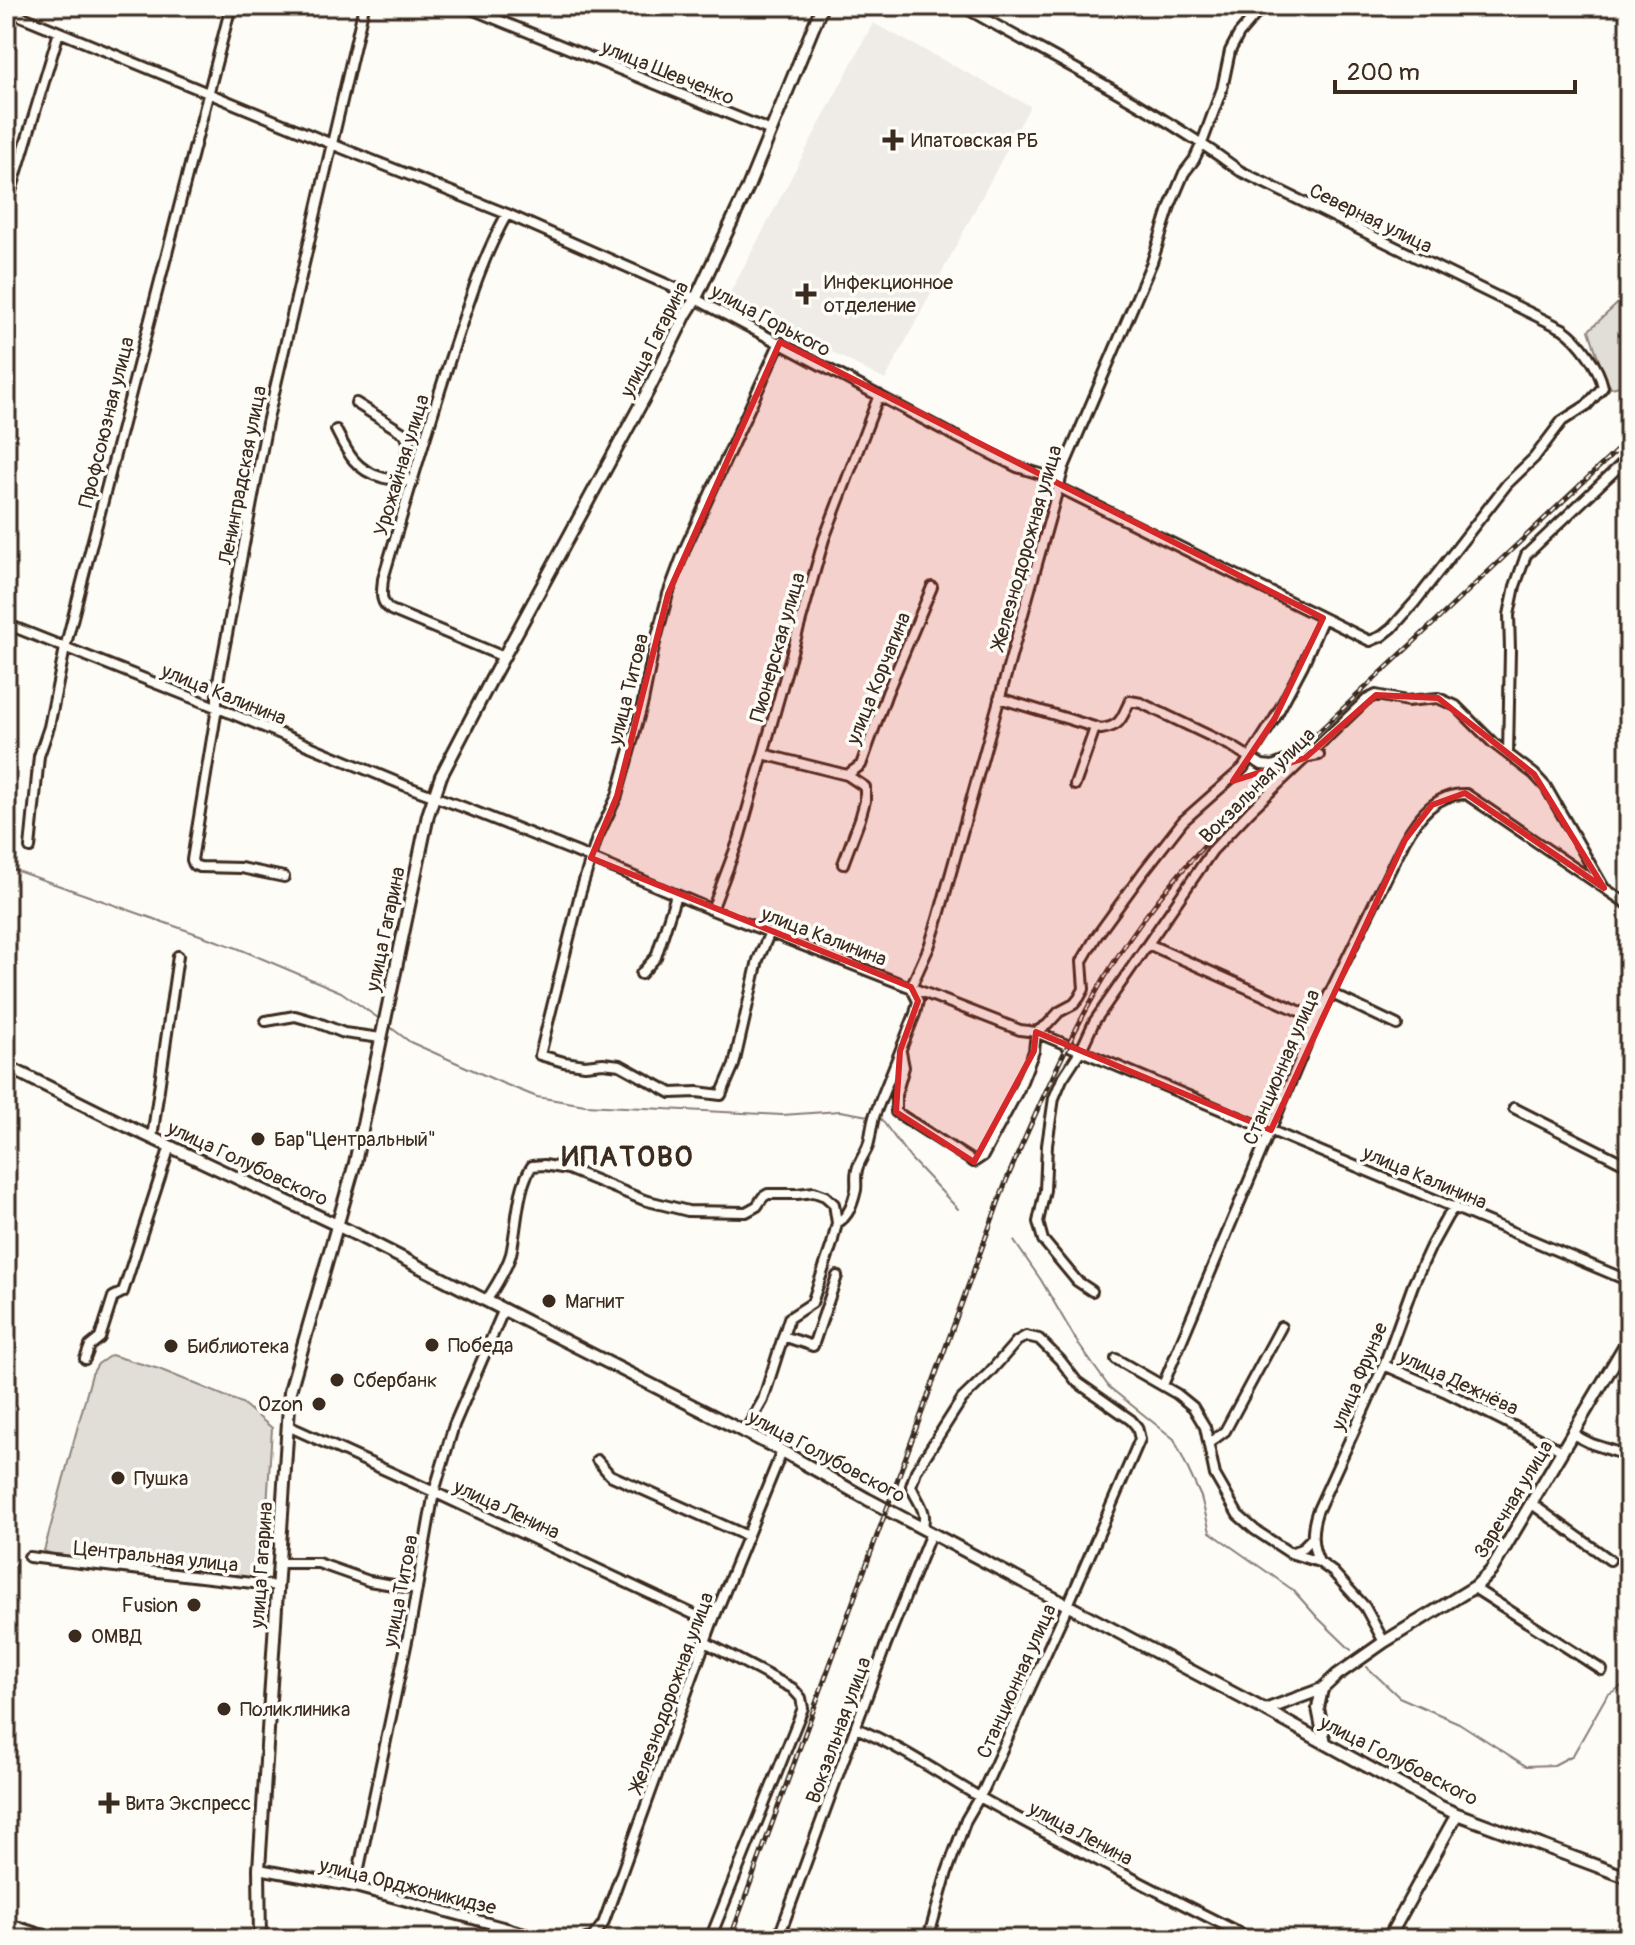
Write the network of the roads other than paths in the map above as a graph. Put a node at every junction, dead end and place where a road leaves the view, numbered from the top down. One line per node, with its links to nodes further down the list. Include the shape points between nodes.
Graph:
1 (231, 6): 9 (street, Профсоюзная улица)
2 (364, 6): 11 (street, Ленинградская улица)
3 (464, 6): 10 (street, улица Шевченко)
4 (822, 6): 10 (street, улица Гагарина)
5 (962, 6): 12 (street, Северная улица)
6 (1258, 6): 12 (street, Железнодорожная улица, via 1230,51)
7 (6, 10): 8 (street, улица Горького)
8 (59, 32): 9 (street, улица Горького); 13 (street)
9 (209, 93): 11 (street, улица Горького); 29 (street, Профсоюзная улица)
10 (771, 131): 15 (street, улица Гагарина)
11 (332, 143): 14 (street, улица Горького); 32 (street, Ленинградская улица, via 267,423)
12 (1202, 143): 24 (street, Железнодорожная улица, via 1184,173); 28 (street, Северная улица, via 1240,171 1571,335 1602,381 1603,387 1587,405 1562,421 1507,484 1392,628)
13 (6, 208)
14 (507, 214): 15 (street, улица Горького); 21 (street, Урожайная улица, via 470,299)
15 (696, 298): 16 (street, улица Горького); 30 (street, улица Гагарина)
16 (780, 342): 17 (street, улица Горького); 43 (street, улица Титова, via 668,594 617,796)
17 (879, 395): 24 (street, улица Горького, via 1004,460 1047,476); 34 (street, Пионерская улица, via 824,539)
18 (356, 403): 20 (street)
19 (336, 430): 23 (street, via 355,463 380,477)
20 (402, 432): 21 (street); 23 (street, via 409,444 403,468)
21 (426, 437): 23 (street, Урожайная улица)
22 (1629, 457): 35 (street, via 1526,555 1509,615)
23 (409, 481): 30 (street, Урожайная улица, via 382,600 391,610)
24 (1058, 487): 26 (street, улица Горького); 31 (street, Железнодорожная улица)
25 (932, 587): 39 (street, улица Корчагина, via 861,765)
26 (1323, 618): 28 (street, улица Горького); 37 (street, Вокзальная улица, via 1275,718)
27 (6, 624): 29 (street, улица Калинина)
28 (1370, 641)
29 (65, 648): 32 (street, улица Калинина); 42 (street, Профсоюзная улица, via 39,756)
30 (504, 657): 41 (street, улица Гагарина)
31 (999, 698): 33 (street); 54 (street, Железнодорожная улица, via 929,947)
32 (217, 708): 41 (street, улица Калинина); 45 (street, Ленинградская улица, via 193,863)
33 (1095, 728): 37 (street, via 1114,727 1130,701); 40 (street)
34 (763, 754): 39 (street); 49 (street, Пионерская улица)
35 (1508, 754): 38 (street, Вокзальная улица, via 1456,706 1438,698 1407,701 1376,695); 46 (street, Вокзальная улица, via 1546,787)
36 (1319, 755): 38 (street)
37 (1250, 756): 38 (street, via 1273,766); 59 (street, Вокзальная улица, via 1183,821 1144,871 1082,961 1084,989 1079,998)
38 (1305, 758): 51 (street, Вокзальная улица, via 1212,851)
39 (847, 775): 44 (street, via 865,787 865,801)
40 (1075, 785)
41 (434, 796): 43 (street, улица Калинина); 60 (street, улица Гагарина)
42 (30, 848)
43 (591, 858): 47 (street, улица Калинина); 50 (street, улица Титова, via 540,1055 585,1065 620,1065 671,1093 721,1095)
44 (843, 864)
45 (284, 877)
46 (1604, 888): 48 (street); 55 (street, Станционная улица, via 1466,794 1456,794 1437,802 1415,823)
47 (676, 895): 49 (street, улица Калинина); 53 (street, via 656,957)
48 (1629, 905)
49 (712, 910): 50 (street, улица Калинина)
50 (770, 932): 54 (street, улица Калинина)
51 (1148, 944): 56 (street); 61 (street, Вокзальная улица)
52 (178, 956): 66 (street)
53 (641, 974)
54 (911, 987): 59 (street, улица Калинина); 62 (street, Железнодорожная улица, via 918,1001)
55 (1330, 993): 56 (street, Станционная улица); 58 (street)
56 (1317, 1019): 65 (street, Станционная улица)
57 (266, 1021): 60 (street, via 295,1016 344,1033)
58 (1397, 1025)
59 (1036, 1032): 61 (street, улица Калинина); 62 (street, via 1019,1089 983,1156 974,1162 896,1112 904,1067)
60 (382, 1034): 71 (street, улица Гагарина)
61 (1081, 1050): 65 (street, улица Калинина); 74 (street, Вокзальная улица, via 1054,1098 1038,1222 1043,1240)
62 (900, 1051): 70 (street, Железнодорожная улица, via 855,1174 849,1213)
63 (6, 1066): 66 (street, улица Голубовского)
64 (1514, 1108): 68 (street)
65 (1271, 1130): 69 (street, улица Калинина); 85 (street, Станционная улица)
66 (152, 1138): 67 (street, улица Голубовского)
67 (170, 1146): 71 (street, улица Голубовского); 82 (street, via 123,1292 113,1297 100,1338)
68 (1629, 1166)
69 (1455, 1206): 73 (street, улица Калинина); 84 (street, улица Фрунзе, via 1413,1285)
70 (837, 1223): 75 (street, via 834,1204 814,1192 768,1194 746,1212 688,1211 644,1200 568,1169 532,1166 511,1254); 76 (street)
71 (337, 1225): 75 (street, улица Голубовского); 86 (street, улица Гагарина, via 290,1391)
72 (837, 1276): 77 (street)
73 (1629, 1281)
74 (1092, 1291)
75 (487, 1300): 78 (street, улица Голубовского)
76 (812, 1303): 77 (street); 80 (street, via 789,1318)
77 (826, 1308): 80 (street, via 813,1346)
78 (504, 1309): 87 (street, улица Голубовского); 94 (street, улица Титова, via 454,1425)
79 (1281, 1327): 89 (street, via 1225,1431)
80 (783, 1336): 87 (street, via 763,1400)
81 (1629, 1338): 88 (street, Заречная улица)
82 (85, 1359)
83 (1116, 1359): 85 (street)
84 (1384, 1365): 91 (street, улица Дежнёва); 98 (street, улица Фрунзе, via 1317,1512)
85 (1163, 1385): 89 (street, via 1193,1407)
86 (288, 1426): 94 (street, улица Ленина); 103 (street, улица Гагарина)
87 (745, 1432): 90 (street, улица Голубовского)
88 (1572, 1434): 91 (street, Заречная улица); 92 (street)
89 (1209, 1443): 99 (street, via 1215,1475 1238,1515)
90 (782, 1451): 96 (street, улица Голубовского); 97 (street, Железнодорожная улица)
91 (1563, 1451): 95 (street, Заречная улица)
92 (1629, 1456)
93 (597, 1460): 97 (street, via 610,1475)
94 (434, 1492): 106 (street, улица Титова); 108 (street, улица Ленина)
95 (1532, 1504): 101 (street); 105 (street, Заречная улица, via 1491,1571)
96 (927, 1530): 107 (street, улица Голубовского); 107 (street, Станционная улица, via 911,1486 916,1471 962,1399 1017,1341 1039,1339 1077,1382 1131,1420 1140,1439); 114 (street, Вокзальная улица)
97 (747, 1536): 108 (street, Железнодорожная улица)
98 (1312, 1538): 99 (street); 102 (street)
99 (1290, 1553): 102 (street)
100 (29, 1557): 104 (street, Центральная улица)
101 (1610, 1560)
102 (1319, 1562): 110 (street, via 1365,1607)
103 (280, 1563): 104 (street, улица Гагарина); 106 (street, via 318,1563 369,1581)
104 (278, 1586): 118 (street, улица Гагарина)
105 (1474, 1588): 110 (street, Заречная улица); 111 (street)
106 (417, 1589): 120 (street, улица Титова)
107 (1068, 1605): 113 (street, улица Голубовского); 116 (street, Станционная улица)
108 (712, 1623): 109 (street, Железнодорожная улица)
109 (705, 1642): 125 (street, Железнодорожная улица, via 603,1924); 126 (street, Вокзальная улица, via 792,1688 803,1708)
110 (1384, 1642): 112 (street, Заречная улица)
111 (1602, 1670)
112 (1322, 1689): 113 (street, Заречная улица); 115 (street, via 1318,1708)
113 (1265, 1710): 115 (street, улица Голубовского)
114 (856, 1728): 116 (street, улица Ленина); 127 (street, Вокзальная улица)
115 (1325, 1743): 117 (street, улица Голубовского)
116 (980, 1797): 128 (street, Станционная улица, via 956,1846); 129 (street, улица Ленина)
117 (1457, 1814): 119 (street, улица Голубовского); 130 (street)
118 (259, 1869): 120 (street, улица Орджоникидзе); 124 (street, улица Гагарина)
119 (1629, 1878)
120 (355, 1887): 122 (street, улица Орджоникидзе)
121 (6, 1923): 123 (street)
122 (549, 1938)
123 (55, 1939)
124 (260, 1939)
125 (586, 1939)
126 (710, 1939)
127 (778, 1939)
128 (928, 1939)
129 (1252, 1939)
130 (1388, 1939)

